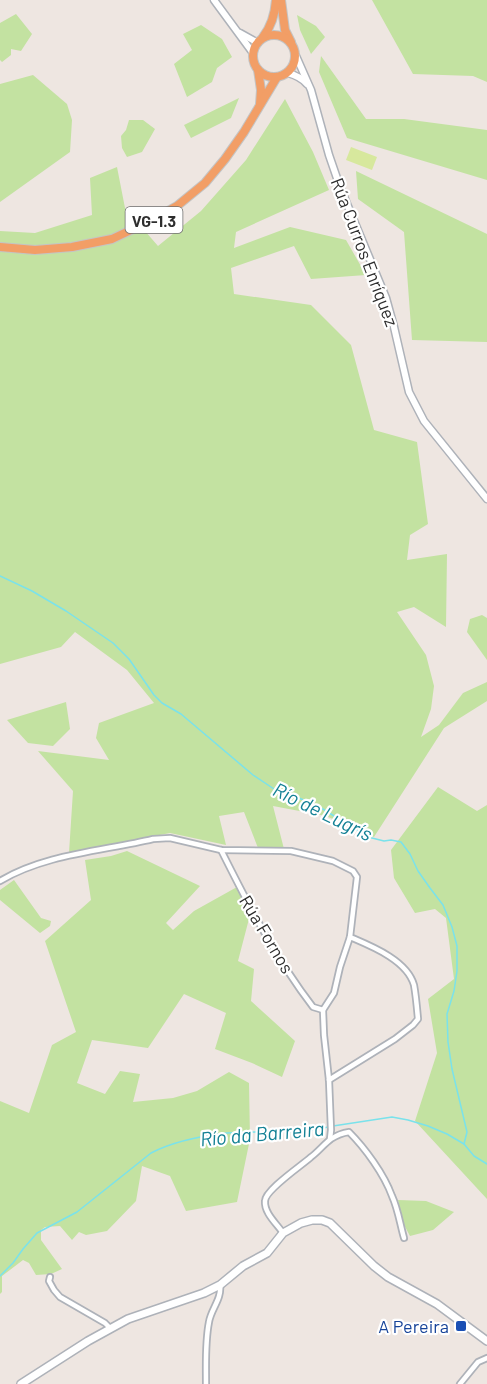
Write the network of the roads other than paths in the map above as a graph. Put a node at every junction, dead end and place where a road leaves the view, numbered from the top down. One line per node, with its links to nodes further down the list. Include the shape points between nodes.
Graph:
1 (214, 0): 4 (street)
2 (276, 0): 5 (highway, via 268,31)
3 (281, 0): 6 (highway)
4 (237, 31): 5 (street); 7 (street)
5 (260, 41): 6 (highway, via 278,35); 7 (highway)
6 (291, 43): 8 (highway)
7 (253, 53): 9 (highway)
8 (296, 56): 10 (highway); 12 (street, Rúa Curros Enríquez)
9 (258, 70): 11 (highway); 13 (highway)
10 (288, 73): 11 (highway); 12 (street, via 304,80)
11 (278, 77): 13 (highway, VG-1.3)
12 (311, 90): 15 (street, Rúa Curros Enríquez, via 328,155 386,298 409,392 424,422)
13 (260, 105): 14 (highway, VG-1.3, via 205,183 177,206 150,221 112,239 72,247)
14 (0, 247)
15 (487, 499)
16 (221, 850): 17 (street, via 153,838 43,862); 18 (street, via 291,851 333,861 353,871 357,877); 19 (street, Rúa Fornos, via 290,973 313,1007)
17 (0, 881)
18 (350, 937): 19 (street, via 334,993); 20 (street, via 374,947 407,973 413,984 418,1019 395,1039)
19 (323, 1010): 20 (street)
20 (329, 1080): 21 (street)
21 (330, 1139): 22 (street, via 266,1195 267,1212); 23 (street, via 349,1132 357,1140 386,1182)
22 (283, 1233): 25 (main road, via 267,1253 243,1266); 27 (main road, via 312,1220 330,1223 388,1277 437,1304)
23 (404, 1238)
24 (50, 1277): 26 (street, via 60,1297)
25 (220, 1286): 26 (main road); 30 (street, via 206,1341)
26 (110, 1328): 29 (main road)
27 (487, 1341)
28 (487, 1358): 31 (street, via 478,1362)
29 (21, 1384)
30 (206, 1384)
31 (460, 1384)

